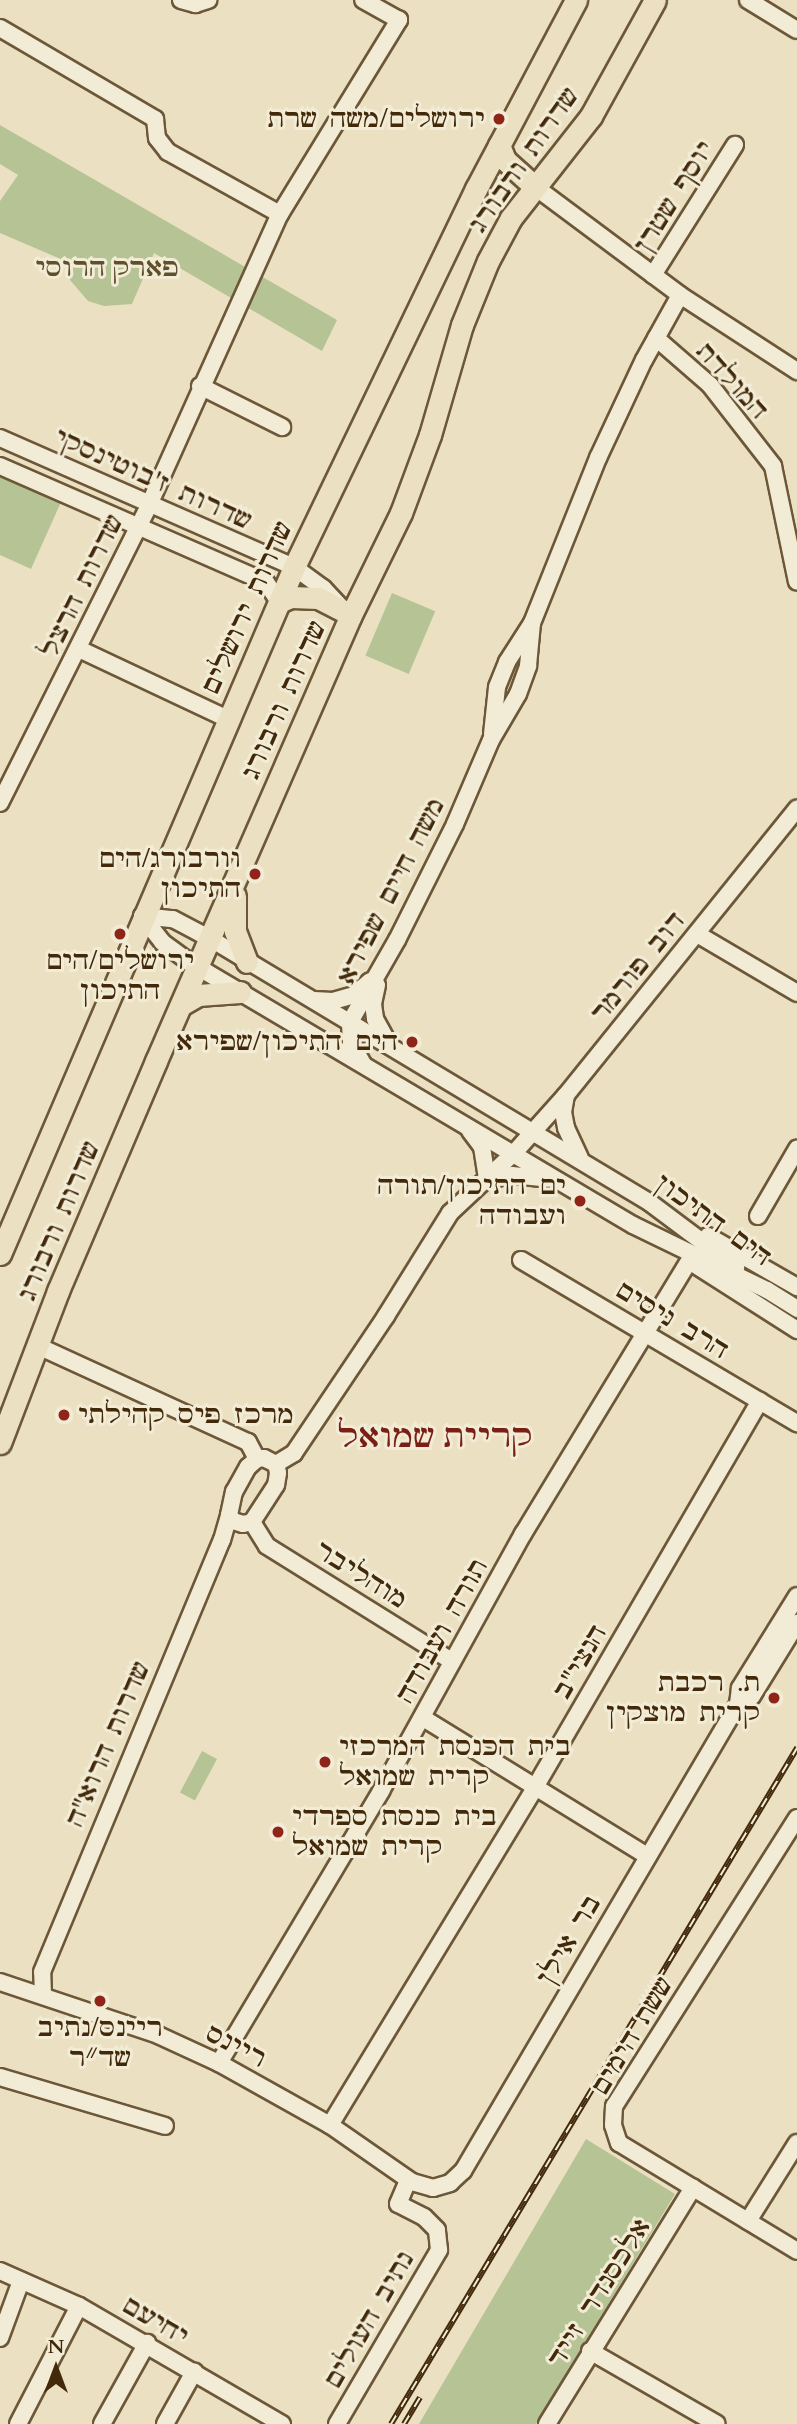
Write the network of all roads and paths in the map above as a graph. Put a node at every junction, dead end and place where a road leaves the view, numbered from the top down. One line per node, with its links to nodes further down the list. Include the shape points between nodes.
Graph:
1 (181, 0): 2 (street, via 195,4)
2 (208, 0)
3 (363, 0): 12 (street, שדרות הרצל, via 399,20)
4 (576, 0): 9 (main road, שדרות ירושלים)
5 (654, 0): 11 (main road, שדרות ורבורג, via 591,116)
6 (748, 0): 8 (street)
7 (0, 28): 12 (street, via 155,119 157,138 168,152)
8 (797, 30)
9 (499, 145): 11 (main road, via 505,160); 23 (main road, שדרות ירושלים)
10 (735, 145): 13 (street, יוסף שטרן)
11 (534, 187): 13 (street, יוסף שטרן); 28 (main road, שדרות ורבורג, via 488,261 401,513)
12 (280, 214): 17 (street, שדרות הרצל)
13 (653, 275): 14 (street, יוסף שטרן)
14 (680, 295): 15 (street, משה חיים שפירא); 16 (street, יוסף שטרן)
15 (656, 338): 26 (street, המולדת, via 709,385 773,466); 29 (street, משה חיים שפירא, via 598,458)
16 (797, 371)
17 (200, 386): 18 (street); 21 (street, שדרות הרצל)
18 (282, 427)
19 (0, 438): 21 (street, שדרות ז'בוטינסקי)
20 (0, 466): 22 (street, שדרות ז'בוטינסקי)
21 (149, 505): 22 (street, שדרות הרצל); 24 (street, שדרות ז'בוטינסקי)
22 (138, 526): 27 (street, שדרות ז'בוטינסקי, via 266,582); 30 (street, שדרות הרצל)
23 (306, 545): 24 (street, via 294,553); 25 (main road, שדרות ירושלים)
24 (269, 556): 25 (street, שדרות ז'בוטינסקי)
25 (294, 568): 27 (main road, שדרות ירושלים); 28 (street, שדרות ז'בוטינסקי, via 323,588)
26 (797, 582)
27 (279, 602): 28 (main road, via 291,597 313,598); 35 (main road, שדרות ירושלים)
28 (347, 614): 39 (main road, שדרות ורבורג)
29 (532, 623): 31 (street, משה חיים שפירא); 32 (street, משה חיים שפירא)
30 (79, 649): 35 (street); 37 (street, שדרות הרצל)
31 (508, 662): 32 (street, via 520,658); 33 (street, משה חיים שפירא)
32 (528, 666): 34 (street, משה חיים שפירא)
33 (497, 687): 34 (street, via 505,696); 36 (street, משה חיים שפירא)
34 (518, 694): 36 (street, משה חיים שפירא)
35 (228, 719): 40 (main road, שדרות ירושלים)
36 (491, 740): 45 (street, משה חיים שפירא, via 455,824)
37 (0, 803)
38 (797, 809): 41 (street, דוב פורמר)
39 (237, 878): 42 (main road, שדרות ורבורג); 43 (main road, via 235,931)
40 (142, 916): 42 (street, הים התיכון, via 173,919); 44 (street, הים התיכון, via 162,942); 64 (main road, שדרות ירושלים)
41 (697, 934): 47 (street); 53 (street, דוב פורמר)
42 (211, 939): 43 (street, הים התיכון); 44 (main road, שדרות ורבורג)
43 (247, 962): 48 (street, הים התיכון)
44 (198, 967): 46 (street, הים התיכון); 49 (main road, שדרות ורבורג)
45 (379, 972): 48 (street, via 354,995 333,1001); 50 (street, משה חיים שפירא); 51 (street, via 375,1019)
46 (240, 992): 49 (main road, via 198,995); 52 (street, הים התיכון)
47 (797, 993)
48 (310, 999): 50 (street, הים התיכון)
49 (181, 1005): 72 (main road, שדרות ורבורג)
50 (350, 1022): 51 (street, הים התיכון); 52 (street, via 351,1042)
51 (391, 1047): 55 (street, הים התיכון)
52 (363, 1065): 54 (street, הים התיכון)
53 (566, 1095): 55 (street, דוב פורמר); 58 (street, via 566,1128)
54 (459, 1121): 57 (street, הים התיכון); 59 (street, via 482,1147)
55 (534, 1131): 57 (street, דוב פורמר); 58 (street, הים התיכון)
56 (797, 1149): 62 (street)
57 (514, 1153): 59 (street); 60 (street, הים התיכון)
58 (582, 1160): 61 (street, הים התיכון)
59 (487, 1180): 60 (street, via 530,1175); 77 (street, via 450,1213 294,1453)
60 (571, 1187): 63 (street, הים התיכון)
61 (649, 1202): 67 (street); 68 (street, הים התיכון)
62 (758, 1216)
63 (633, 1225): 66 (street); 68 (street, הים התיכון)
64 (0, 1254)
65 (521, 1259): 71 (street, הרב ניסים)
66 (689, 1261): 70 (street); 71 (street, תורה ועבודה)
67 (797, 1287)
68 (767, 1290): 69 (street)
69 (797, 1308)
70 (797, 1330)
71 (645, 1333): 73 (street, הרב ניסים); 82 (street, תורה ועבודה)
72 (38, 1346): 75 (main road, שדרות ורבורג); 76 (street, via 248,1442)
73 (760, 1401): 74 (street, הרב ניסים); 85 (street, הנצי"ב)
74 (797, 1423)
75 (0, 1443)
76 (257, 1460): 77 (street); 78 (street, שדרות הרוא"ה, via 239,1481)
77 (276, 1464): 79 (street, via 276,1485)
78 (229, 1515): 79 (street, via 233,1521); 89 (street, שדרות הרוא"ה, via 46,1961)
79 (252, 1522): 82 (street, מוהליבר, via 267,1546)
80 (797, 1596): 83 (street, בר אילן, via 740,1688)
81 (797, 1623): 83 (street, בר אילן, via 752,1696)
82 (452, 1661): 84 (street, תורה ועבודה)
83 (738, 1704): 87 (street, בר אילן)
84 (422, 1718): 85 (street); 90 (street, תורה ועבודה)
85 (534, 1789): 87 (street); 92 (street, הנצי"ב)
86 (797, 1818): 97 (street, ששת הימים, via 614,2106 613,2125 619,2143)
87 (647, 1856): 96 (street, בר אילן, via 463,2171 450,2183)
88 (0, 1982): 89 (street, ריינס)
89 (43, 1995): 90 (street, ריינס, via 158,2035)
90 (219, 2063): 92 (street, ריינס)
91 (0, 2077): 93 (street)
92 (330, 2125): 95 (street, ריינס)
93 (165, 2126)
94 (797, 2143): 98 (street)
95 (408, 2180): 96 (street, ריינס); 113 (street, נתיב העולים, via 398,2204 425,2217 437,2230 439,2250)
96 (433, 2188)
97 (693, 2188): 98 (street, ששת הימים); 105 (street, אלכסנדר זייד)
98 (748, 2221): 99 (street, ששת הימים)
99 (797, 2251)
100 (0, 2271): 101 (street, יחיעם)
101 (20, 2281): 102 (street, יחיעם); 103 (street)
102 (79, 2306): 104 (street, יחיעם); 108 (street)
103 (0, 2338)
104 (147, 2343): 106 (street, יחיעם); 109 (street)
105 (590, 2351): 114 (street, אלכסנדר זייד); 115 (street)
106 (194, 2372): 107 (street, יחיעם); 110 (street)
107 (257, 2409): 111 (street); 112 (street, יחיעם)
108 (18, 2424)
109 (102, 2424)
110 (165, 2424)
111 (249, 2424)
112 (282, 2424)
113 (337, 2424)
114 (547, 2424)
115 (717, 2424)

